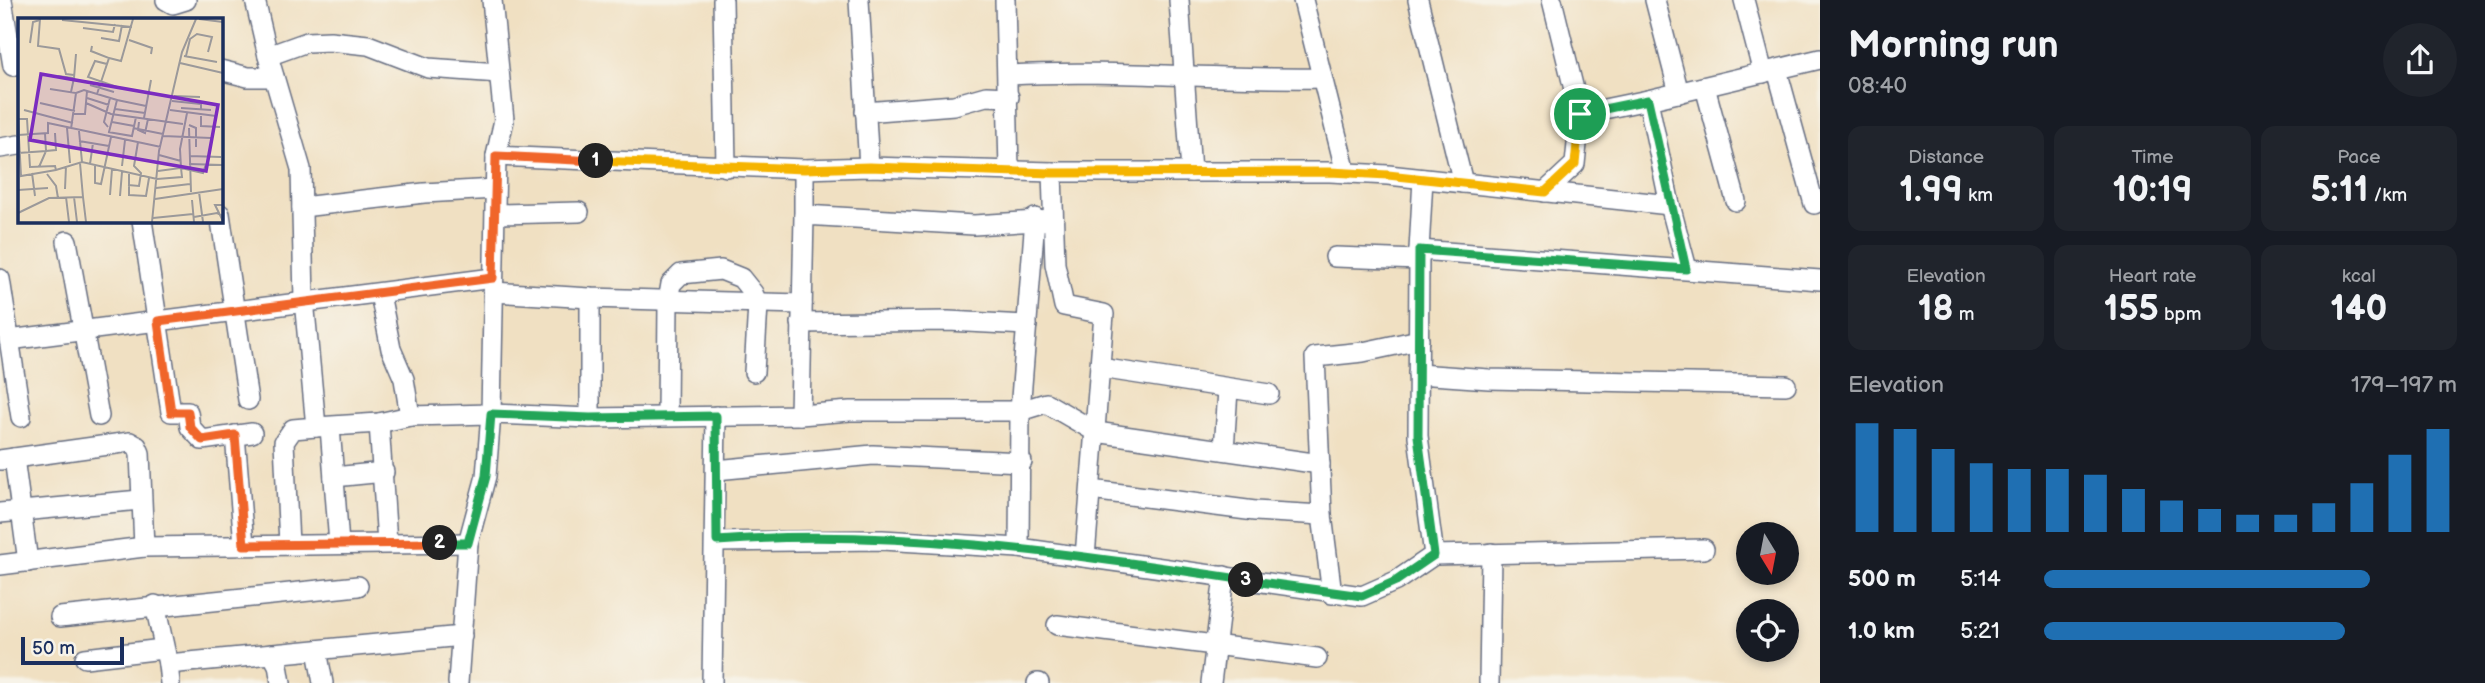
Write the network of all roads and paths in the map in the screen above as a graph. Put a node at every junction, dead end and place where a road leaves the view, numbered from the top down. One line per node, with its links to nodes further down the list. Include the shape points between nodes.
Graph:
1 (2, 0): 15 (street)
2 (255, 0): 13 (street)
3 (492, 0): 18 (street)
4 (723, 0): 32 (street)
5 (859, 0): 27 (street)
6 (1005, 0): 19 (street)
7 (1179, 0): 20 (street)
8 (1303, 0): 22 (street)
9 (1418, 0): 40 (street)
10 (1552, 0): 28 (street)
11 (1655, 0): 24 (street)
12 (1744, 0): 17 (street)
13 (268, 56): 18 (street, via 307,42 330,41 368,45 428,68); 21 (street)
14 (1820, 59): 17 (street)
15 (11, 66)
16 (222, 70): 21 (street)
17 (1770, 71): 23 (street); 44 (street)
18 (499, 73): 31 (street, via 504,120)
19 (1009, 75): 20 (street, via 1075,71); 25 (street)
20 (1185, 76): 22 (street); 36 (street)
21 (274, 77): 46 (street, via 301,169)
22 (1322, 78): 38 (street)
23 (1705, 87): 24 (street); 43 (street)
24 (1679, 93): 26 (street)
25 (1009, 97): 27 (street, via 986,96 954,106); 35 (street)
26 (1648, 100): 28 (street); 45 (street)
27 (865, 111): 33 (street)
28 (1580, 114): 42 (street, via 1575,164)
29 (18, 145): 30 (street)
30 (0, 148)
31 (496, 156): 32 (street); 41 (street)
32 (726, 167): 34 (street)
33 (869, 167): 34 (street); 35 (street)
34 (804, 169): 49 (street)
35 (1009, 170): 37 (street)
36 (1191, 172): 37 (street); 38 (street)
37 (1052, 173): 50 (street)
38 (1346, 173): 39 (street)
39 (1423, 179): 40 (street); 54 (street)
40 (1463, 183): 42 (street)
41 (495, 189): 46 (street, via 424,192); 48 (street)
42 (1545, 192): 45 (street)
43 (1736, 201)
44 (1814, 204)
45 (1670, 205): 56 (street)
46 (302, 207): 62 (street)
47 (579, 212): 48 (street)
48 (496, 214): 59 (street)
49 (804, 215): 50 (street, via 974,225); 66 (street)
50 (1044, 219): 68 (street); 72 (street, via 1064,306 1104,314)
51 (142, 222): 67 (street)
52 (221, 222): 65 (street)
53 (67, 240): 69 (street)
54 (1419, 255): 55 (street); 56 (street); 71 (street)
55 (1335, 257)
56 (1686, 269): 58 (street)
57 (0, 279): 70 (street)
58 (1820, 280)
59 (493, 285): 60 (street); 61 (street); 80 (street)
60 (380, 294): 62 (street); 83 (street)
61 (590, 298): 63 (street); 87 (street)
62 (304, 300): 65 (street); 89 (street)
63 (667, 301): 64 (street); 64 (street, via 671,284 681,274 722,270 741,278); 84 (street)
64 (758, 305): 66 (street); 73 (street)
65 (234, 311): 67 (street); 78 (street)
66 (802, 313): 68 (street); 81 (street)
67 (158, 321): 69 (street); 108 (street, via 171,412 188,412 190,427 202,440 244,434)
68 (1027, 325): 79 (street)
69 (84, 331): 70 (street); 82 (street)
70 (9, 340): 86 (street)
71 (1419, 340): 74 (street); 94 (street, via 1315,357)
72 (1100, 368): 76 (street); 90 (street)
73 (754, 372)
74 (1418, 374): 75 (street); 113 (street, via 1418,436)
75 (1786, 385)
76 (1228, 390): 77 (street); 91 (street)
77 (1269, 394)
78 (248, 400)
79 (1020, 411): 81 (street); 90 (street, via 1046,403); 93 (street)
80 (491, 414): 83 (street); 87 (street); 105 (street, via 486,476)
81 (800, 415): 85 (street)
82 (99, 416)
83 (410, 416): 88 (street)
84 (667, 416): 85 (street); 87 (street)
85 (716, 416): 95 (street)
86 (21, 417)
87 (590, 418)
88 (379, 423): 89 (street); 96 (street)
89 (323, 427): 97 (street); 106 (street, via 293,429 284,442)
90 (1096, 432): 91 (street); 98 (street)
91 (1224, 450): 94 (street)
92 (7, 459): 99 (street, via 130,442 140,453); 100 (street)
93 (1021, 462): 95 (street, via 873,455); 110 (street)
94 (1320, 464): 102 (street)
95 (716, 470): 103 (street)
96 (384, 472): 97 (street); 104 (street)
97 (334, 477): 107 (street)
98 (1091, 490): 102 (street); 114 (street)
99 (140, 500): 100 (street); 109 (street)
100 (21, 511): 101 (street); 115 (street)
101 (0, 513)
102 (1322, 515): 119 (street)
103 (717, 541): 110 (street, via 883,540); 133 (street)
104 (387, 543): 105 (street); 107 (street)
105 (468, 543): 123 (street)
106 (289, 544): 107 (street); 108 (street)
107 (339, 544)
108 (244, 545): 109 (street)
109 (144, 547): 115 (street)
110 (1018, 548): 114 (street)
111 (1704, 549): 112 (street)
112 (1491, 553): 113 (street); 135 (street)
113 (1434, 555): 119 (street, via 1396,581 1362,596)
114 (1085, 557): 117 (street)
115 (28, 562): 116 (street)
116 (0, 565)
117 (1224, 576): 119 (street); 124 (street)
118 (358, 586): 120 (street)
119 (1332, 594)
120 (155, 606): 121 (street); 129 (street)
121 (60, 617)
122 (1057, 625): 124 (street)
123 (462, 636): 125 (street); 132 (street)
124 (1215, 645): 127 (street); 134 (street)
125 (317, 650): 126 (street); 131 (street)
126 (272, 654): 129 (street); 130 (street)
127 (1317, 657)
128 (85, 658): 129 (street)
129 (167, 665)
130 (281, 683)
131 (323, 683)
132 (458, 683)
133 (712, 683)
134 (1211, 683)
135 (1489, 683)

